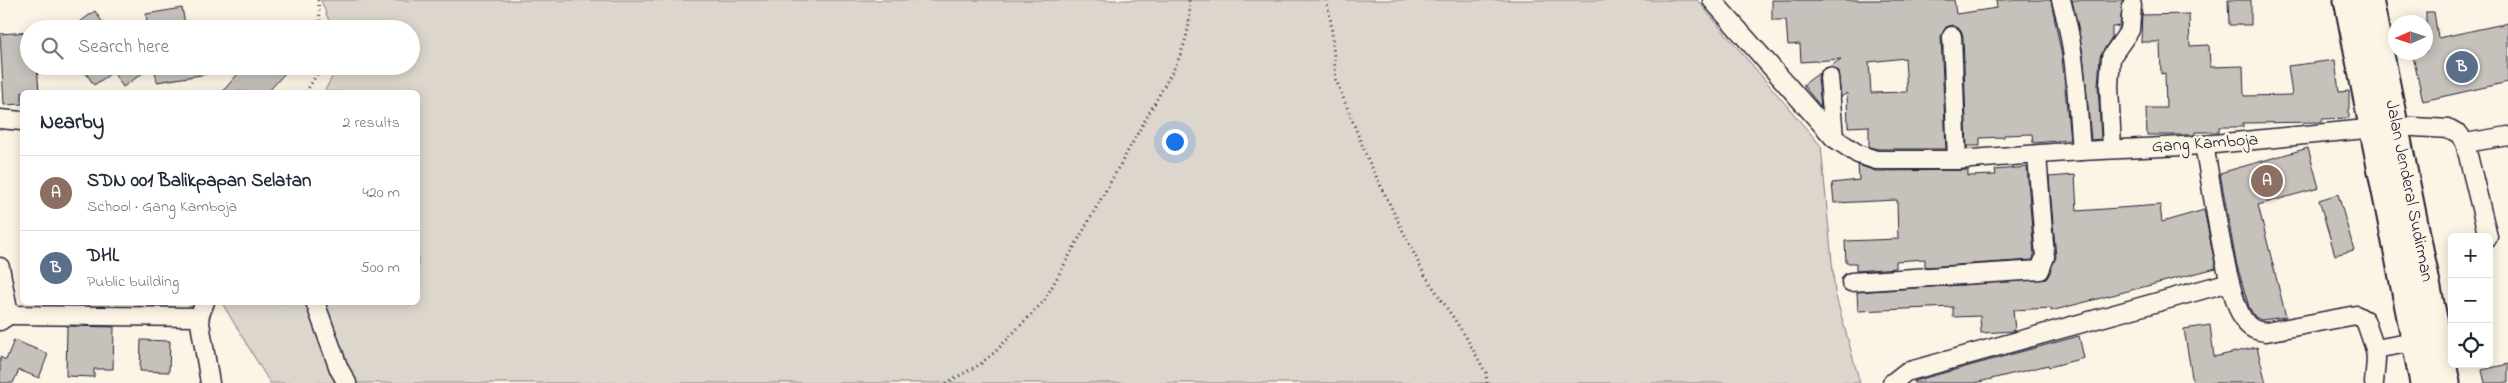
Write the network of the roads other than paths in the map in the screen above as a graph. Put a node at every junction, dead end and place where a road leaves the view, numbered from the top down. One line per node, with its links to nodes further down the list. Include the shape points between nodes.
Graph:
1 (1712, 0): 12 (street, Gang Kamboja)
2 (2061, 0): 16 (street, via 2073,60)
3 (2346, 0): 10 (highway, Jalan Jenderal Sudirman)
4 (2370, 0): 10 (highway, Jalan Jenderal Sudirman)
5 (2132, 5): 15 (street, via 2130,30 2111,57)
6 (1952, 36): 18 (street)
7 (1829, 77): 12 (street)
8 (0, 119): 9 (street)
9 (20, 121)
10 (2384, 127): 13 (street, Gang Kamboja, via 2450,128); 14 (street, Gang Kamboja); 26 (highway, Jalan Jenderal Sudirman); 33 (highway, Jalan Jenderal Sudirman)
11 (2508, 136): 13 (street)
12 (1834, 138): 18 (street, Gang Kamboja, via 1858,154 1876,160)
13 (2465, 143): 19 (street)
14 (2204, 145): 15 (street, Gang Kamboja); 22 (street)
15 (2112, 149): 16 (street, Gang Kamboja)
16 (2081, 151): 17 (street, Gang Kamboja)
17 (2037, 155): 18 (street, Gang Kamboja); 21 (street, via 2045,257 2040,270)
18 (1957, 160)
19 (2486, 233)
20 (0, 267): 25 (street)
21 (1851, 282)
22 (2230, 282): 27 (street, via 2242,318 2255,331 2356,316 2365,320); 30 (street, via 1906,372)
23 (316, 305): 29 (street)
24 (202, 310): 25 (street); 28 (street)
25 (4, 318)
26 (2414, 342): 27 (street); 32 (highway, Jalan Jenderal Sudirman)
27 (2375, 349): 31 (street)
28 (210, 383)
29 (347, 383)
30 (1892, 383)
31 (2374, 383)
32 (2422, 383)
33 (2447, 383)

